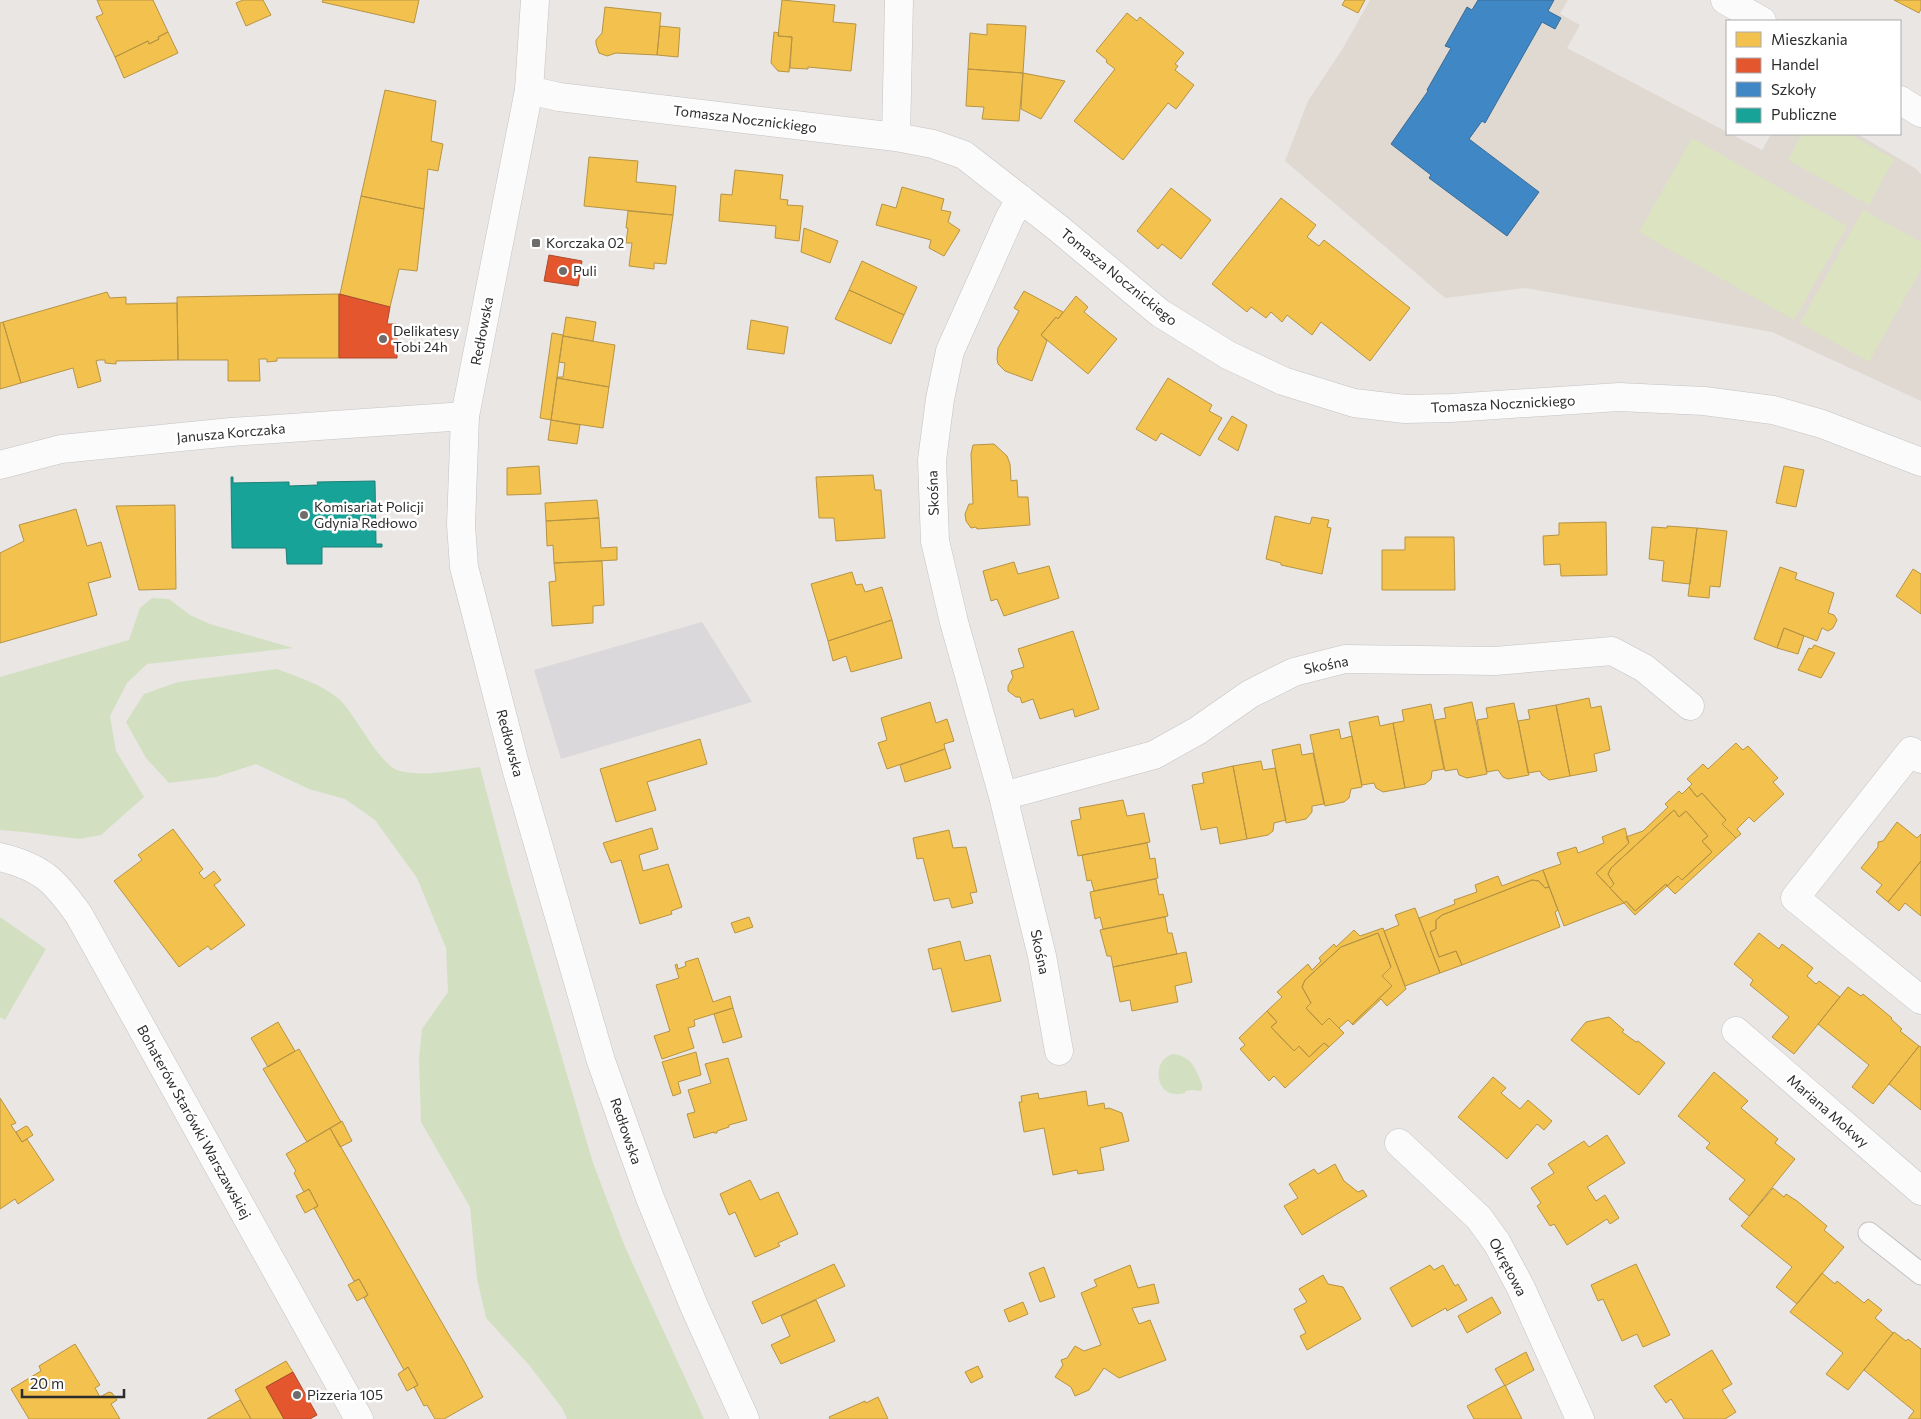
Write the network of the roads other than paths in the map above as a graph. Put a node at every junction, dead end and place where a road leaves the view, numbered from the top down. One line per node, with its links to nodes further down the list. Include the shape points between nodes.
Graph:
1 (521, 0): 6 (street, Redłowska)
2 (535, 0): 6 (street, Redłowska)
3 (899, 0): 10 (street)
4 (1725, 0): 5 (street)
5 (1760, 20)
6 (532, 40): 7 (street, Redłowska)
7 (529, 90): 10 (street, Tomasza Nocznickiego); 12 (street, Redłowska)
8 (1901, 101): 9 (street)
9 (1921, 113)
10 (896, 137): 11 (street, Tomasza Nocznickiego, via 964,154)
11 (1021, 199): 13 (street, Tomasza Nocznickiego, via 1169,318 1228,355 1283,381 1354,403 1405,409 1619,397 1704,401 1773,410 1822,424); 17 (street, Skośna, via 950,351 932,460 935,540 954,622)
12 (465, 416): 14 (street, Janusza Korczaka, via 231,432 61,449); 27 (street, Redłowska, via 461,524 464,567 516,768 614,1098 683,1279)
13 (1921, 462)
14 (0, 465)
15 (1690, 706): 17 (street, Skośna, via 1644,668 1612,651 1496,661 1345,659 1294,672 1250,694 1197,731 1154,754)
16 (1921, 759): 19 (street, via 1911,751 1795,898)
17 (1003, 796): 21 (street, Skośna, via 1042,956)
18 (0, 857): 26 (street, Bohaterów Starówki Warszawskiej, via 30,866 46,875 79,915)
19 (1921, 1000)
20 (1736, 1031): 23 (street, Mariana Mokwy)
21 (1059, 1051)
22 (1399, 1143): 28 (street, Okrętowa, via 1479,1218 1497,1243 1521,1288)
23 (1921, 1191)
24 (1870, 1233): 25 (lane)
25 (1921, 1274)
26 (359, 1419)
27 (745, 1419)
28 (1580, 1419)

